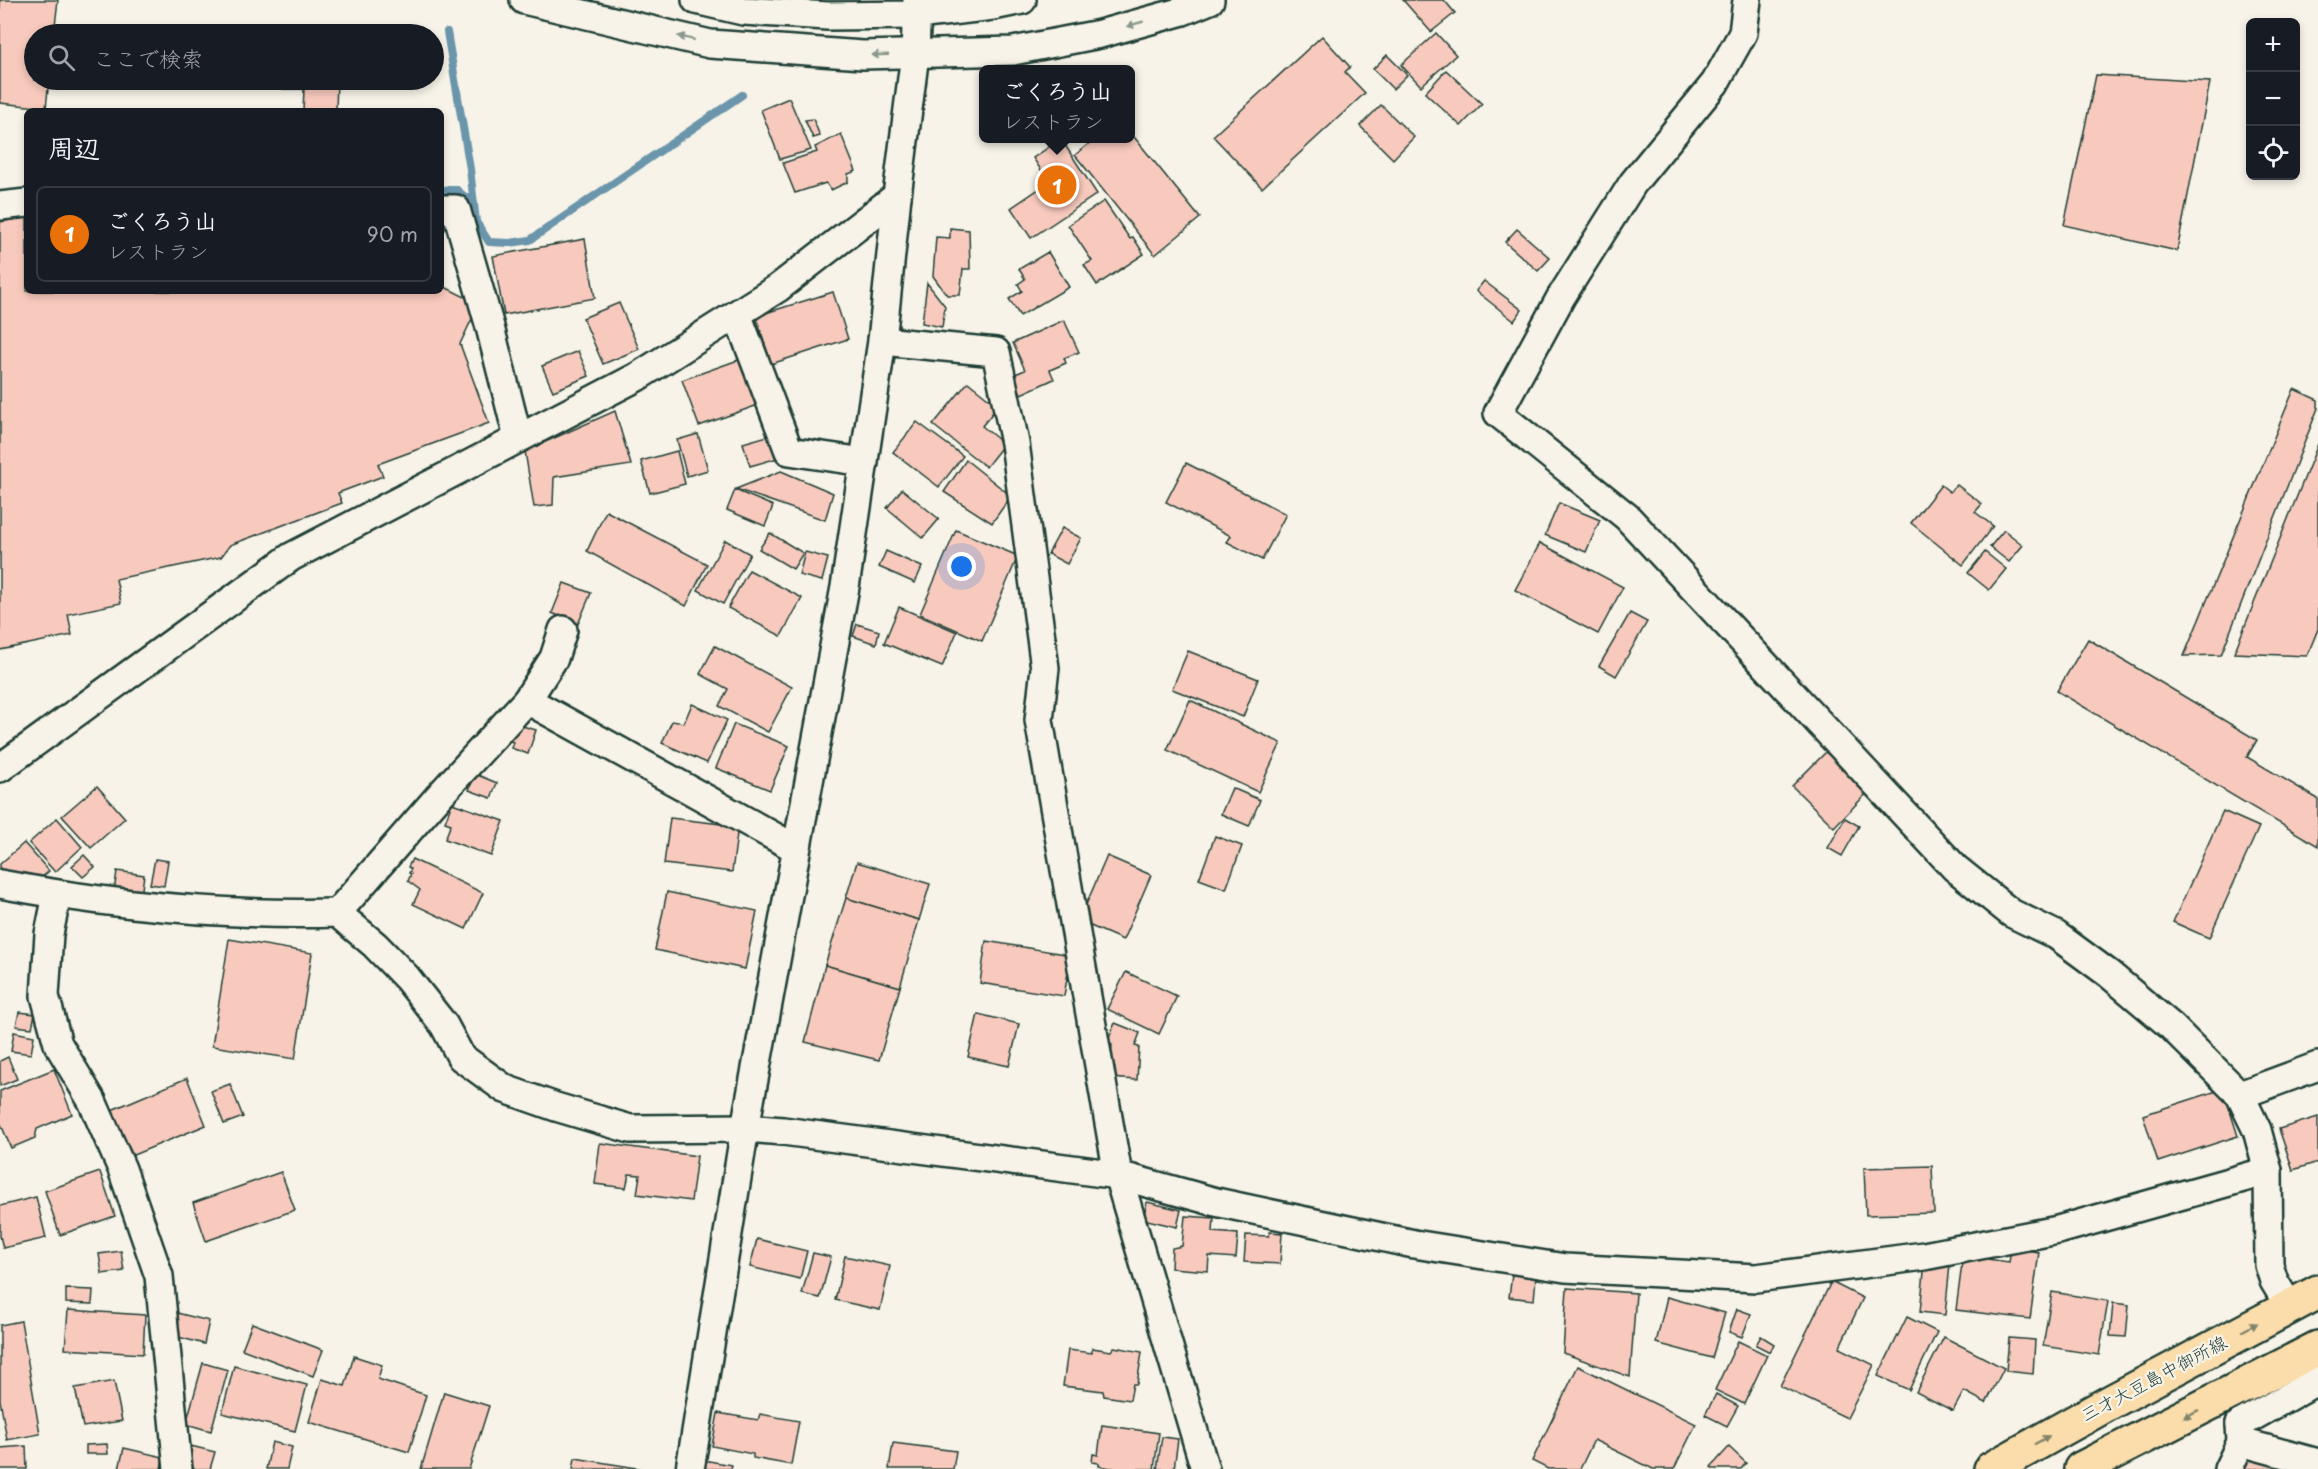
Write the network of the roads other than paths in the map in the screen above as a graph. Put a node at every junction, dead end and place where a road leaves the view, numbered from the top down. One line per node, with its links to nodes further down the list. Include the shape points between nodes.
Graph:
1 (524, 0): 7 (street, one-way to 1, via 863,55 710,44)
2 (696, 0): 6 (street, via 743,11 828,16)
3 (1022, 0): 6 (street, via 993,6)
4 (1210, 0): 7 (street, one-way to 7, via 1100,34 1024,49)
5 (1747, 0): 24 (street, via 1743,33 1715,83 1633,183 1561,297 1498,413 1627,517 1955,868 2012,913 2056,935 2109,974 2172,1027)
6 (917, 8): 7 (street)
7 (915, 54): 8 (street)
8 (897, 196): 12 (street, via 778,288); 13 (street)
9 (24, 203): 10 (street)
10 (0, 206)
11 (444, 209): 14 (street, via 456,209)
12 (736, 314): 14 (street, via 637,377); 15 (street, via 789,451)
13 (882, 341): 15 (street); 27 (street, via 996,352 1015,443 1045,668 1040,720)
14 (518, 438): 18 (street, via 291,557)
15 (864, 462): 19 (street, via 845,587)
16 (563, 630): 17 (street, via 554,658)
17 (527, 700): 19 (street); 22 (street)
18 (0, 768)
19 (795, 848): 25 (street)
20 (0, 884): 21 (street)
21 (57, 895): 22 (street, via 272,915); 33 (street, via 49,934 45,996 58,1044 92,1101 159,1276)
22 (337, 913): 25 (street, via 407,978 444,1024 461,1057 506,1089 630,1129)
23 (2318, 1066): 24 (street)
24 (2240, 1095): 26 (street, via 2257,1130)
25 (745, 1128): 27 (street); 34 (street)
26 (2268, 1171): 27 (street, via 2058,1230 1924,1256 1756,1278 1565,1268 1414,1244 1216,1202); 28 (street, via 2269,1265 2274,1281)
27 (1118, 1174): 35 (street)
28 (2304, 1299): 36 (main road, 三才大豆島中御所線, one-way to 28)
29 (2318, 1348): 31 (main road)
30 (2318, 1380): 31 (street)
31 (2236, 1421): 32 (street); 37 (main road, one-way to 37); 38 (street)
32 (2318, 1463)
33 (178, 1469)
34 (690, 1469)
35 (1205, 1469)
36 (1991, 1469)
37 (2081, 1469)
38 (2228, 1469)

